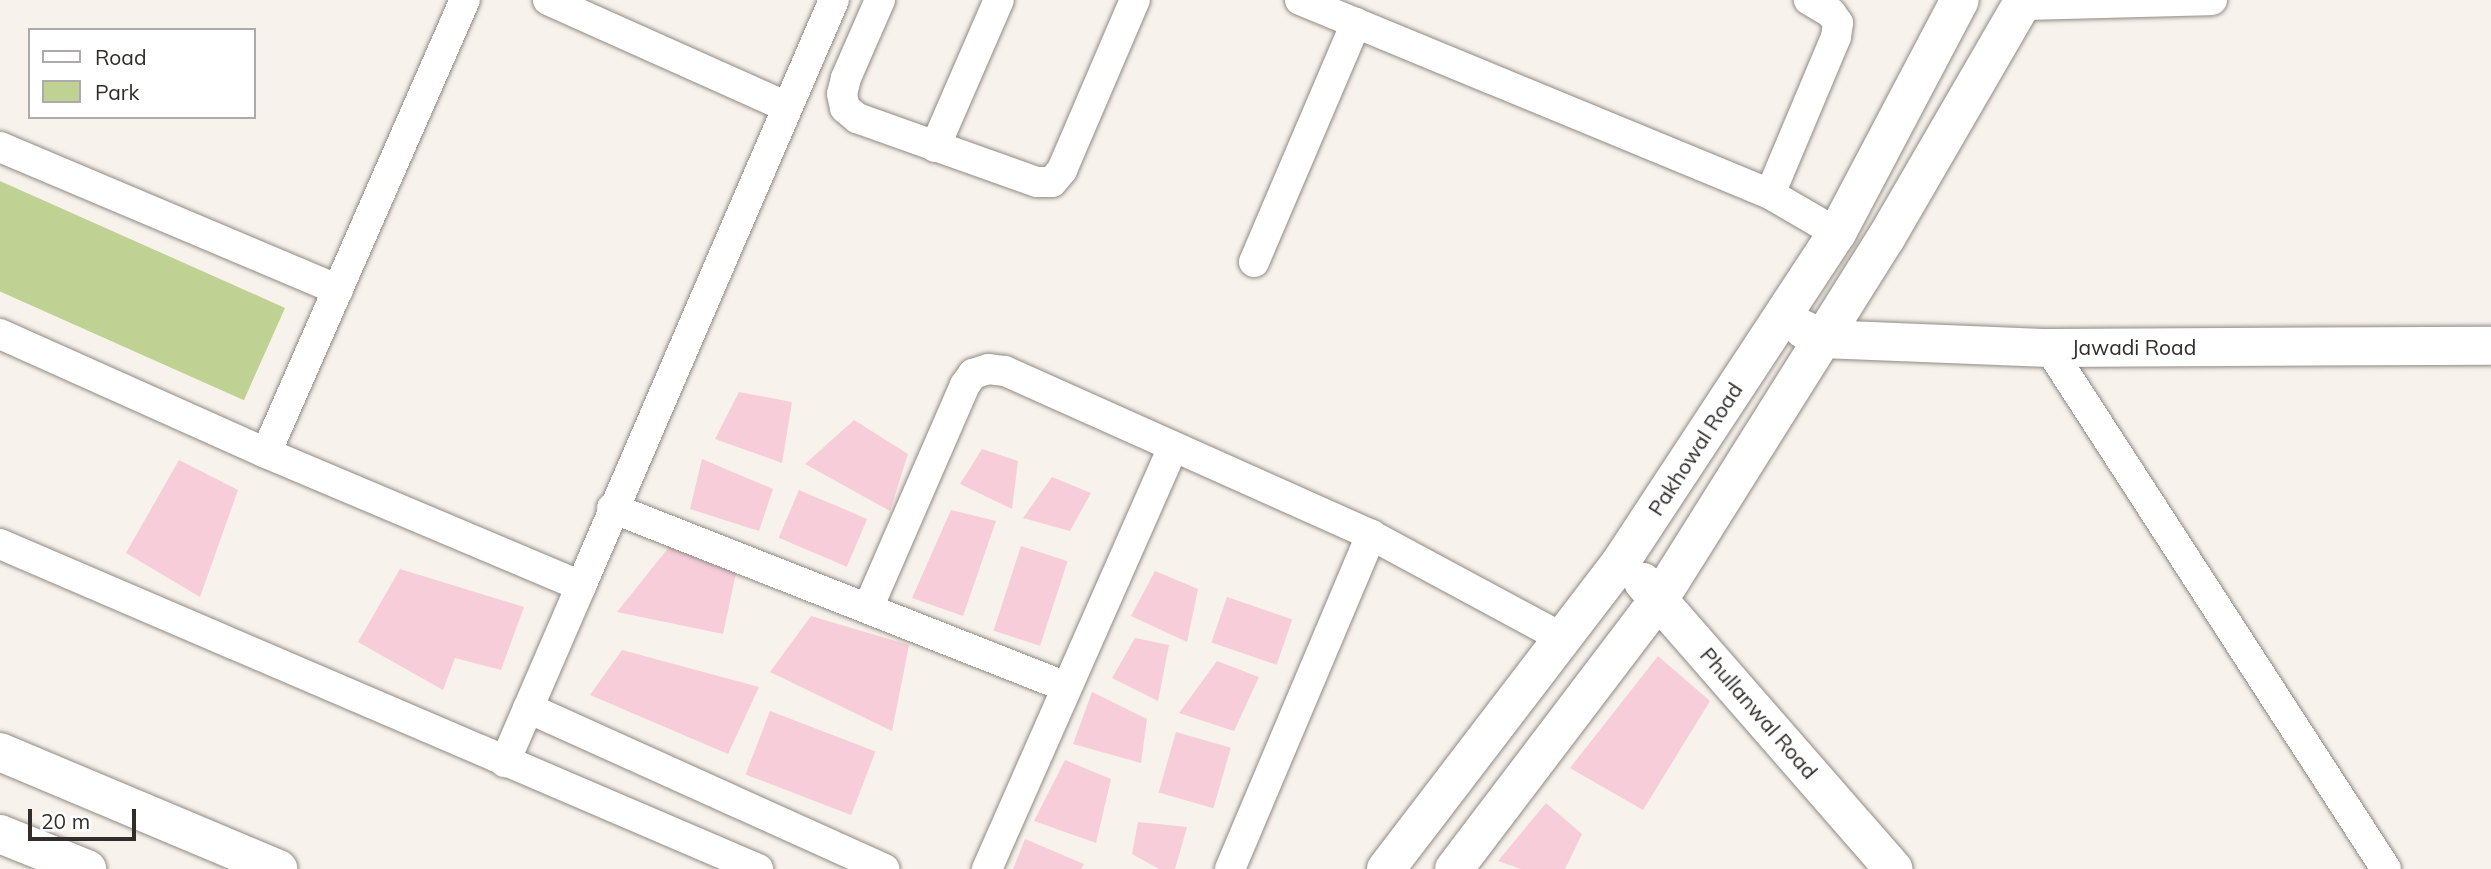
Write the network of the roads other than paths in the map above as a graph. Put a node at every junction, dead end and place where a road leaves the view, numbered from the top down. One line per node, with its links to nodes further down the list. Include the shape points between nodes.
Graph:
1 (465, 0): 19 (street)
2 (548, 0): 13 (street)
3 (834, 0): 13 (street)
4 (880, 0): 14 (street, via 846,78 845,108 857,118)
5 (999, 0): 14 (street)
6 (1135, 0): 14 (street, via 1062,170 1052,182 1023,179)
7 (1300, 0): 12 (street)
8 (1809, 0): 16 (street, via 1831,13 1838,23 1836,37)
9 (1960, 0): 17 (street, Pakhowal Road)
10 (2212, 0): 11 (street)
11 (2023, 2): 22 (street)
12 (1356, 23): 16 (street); 18 (street)
13 (787, 107): 27 (street)
14 (934, 147)
15 (0, 148): 19 (street)
16 (1770, 194): 17 (street)
17 (1837, 233): 20 (street, Pakhowal Road)
18 (1254, 262)
19 (338, 289): 26 (street)
20 (1782, 318): 22 (street, Jawadi Road); 30 (street, Pakhowal Road)
21 (0, 334): 26 (street)
22 (1822, 339): 24 (street, Jawadi Road); 32 (street)
23 (2491, 346): 24 (street, Jawadi Road)
24 (2049, 348): 49 (street)
25 (1173, 449): 28 (street); 33 (street, via 1005,371 988,369 973,374); 35 (street)
26 (265, 453): 31 (street)
27 (612, 508): 31 (street); 33 (street)
28 (1371, 535): 34 (street); 45 (street)
29 (0, 544): 38 (street)
30 (1622, 560): 32 (street, Phullanwal Road); 34 (street, Pakhowal Road)
31 (581, 586): 36 (street)
32 (1660, 598): 47 (street); 48 (street, Phullanwal Road)
33 (868, 608): 35 (street)
34 (1564, 639): 46 (street, Pakhowal Road)
35 (1065, 686): 44 (street)
36 (528, 708): 38 (street); 43 (street)
37 (0, 752): 41 (street)
38 (505, 762): 42 (street)
39 (0, 834): 40 (street)
40 (87, 869)
41 (278, 869)
42 (758, 869)
43 (884, 869)
44 (987, 869)
45 (1230, 869)
46 (1386, 869)
47 (1454, 869)
48 (1894, 869)
49 (2386, 869)

